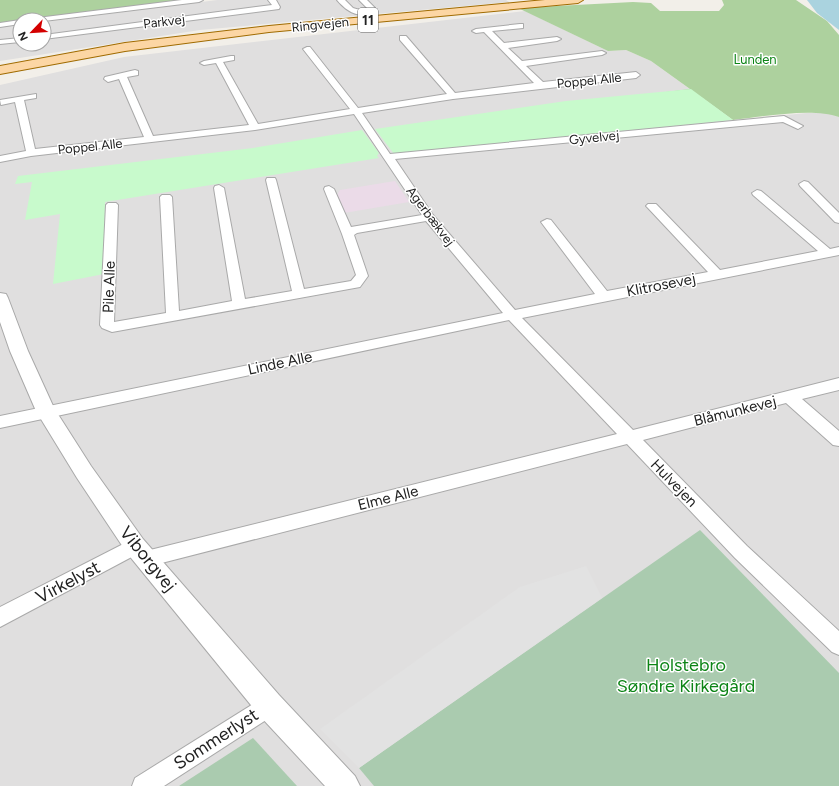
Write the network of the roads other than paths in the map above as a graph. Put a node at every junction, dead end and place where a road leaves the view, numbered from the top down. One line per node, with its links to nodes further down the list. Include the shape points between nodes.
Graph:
1 (199, 0): 6 (street, Parkvej)
2 (272, 0): 12 (street, Parkvej, via 276,7)
3 (341, 0): 4 (street, via 350,11 366,12 371,8)
4 (363, 0)
5 (578, 0): 17 (main road, Ringvejen / 11, via 269,29)
6 (52, 18)
7 (12, 23): 8 (street)
8 (0, 25)
9 (520, 26): 10 (street)
10 (486, 30): 11 (street); 18 (street, Poppel Alle)
11 (476, 31)
12 (52, 36)
13 (414, 36): 35 (street, via 399,38)
14 (557, 39): 18 (street)
15 (12, 41): 16 (street)
16 (0, 42)
17 (158, 44): 27 (main road, Ringvejen / 11, via 125,47); 29 (main road, Ringvejen / 11)
18 (502, 46): 26 (street, Poppel Alle)
19 (318, 47): 20 (street)
20 (307, 48): 21 (street); 38 (street)
21 (296, 50)
22 (602, 53): 26 (street, Poppel Alle)
23 (232, 58): 24 (street)
24 (218, 60): 25 (street); 40 (street)
25 (204, 63)
26 (520, 64): 33 (street, Poppel Alle)
27 (0, 70)
28 (135, 74): 30 (street)
29 (0, 75)
30 (122, 76): 32 (street); 41 (street)
31 (636, 76): 33 (street, Poppel Alle)
32 (108, 79)
33 (541, 85): 35 (street, Poppel Alle)
34 (33, 96): 36 (street)
35 (453, 96): 38 (street, Poppel Alle)
36 (19, 98): 37 (street); 42 (street)
37 (1, 102)
38 (356, 111): 40 (street, Poppel Alle); 43 (street, Agerbækvej)
39 (798, 126): 43 (street, Gyvelvej, via 784,119)
40 (255, 127): 41 (street, Poppel Alle)
41 (150, 140): 42 (street, Poppel Alle)
42 (31, 153): 44 (street, Poppel Alle)
43 (388, 157): 53 (street, Agerbækvej)
44 (0, 159)
45 (271, 180): 59 (street)
46 (804, 184): 54 (street)
47 (219, 188): 61 (street)
48 (329, 189): 56 (street, Pile Alle)
49 (757, 193): 57 (street, Klitrosevej)
50 (166, 197): 63 (street)
51 (112, 205): 63 (street, Pile Alle, via 107,325 112,327)
52 (652, 206): 58 (street, Klitrosevej)
53 (429, 217): 56 (street, via 353,230); 64 (street, Agerbækvej)
54 (839, 220)
55 (547, 222): 60 (street)
56 (348, 234): 59 (street, Pile Alle, via 362,276 355,284)
57 (833, 252): 58 (street, Klitrosevej)
58 (717, 274): 60 (street, Klitrosevej)
59 (299, 294): 61 (street, Pile Alle)
60 (604, 296): 64 (street, Klitrosevej)
61 (239, 304): 63 (street, Pile Alle)
62 (1, 305): 67 (street, Viborgvej)
63 (173, 316)
64 (513, 316): 67 (street, Linde Alle); 69 (street, Hulvejen)
65 (839, 384): 66 (street, Blåmunkevej)
66 (789, 397): 69 (street, Blåmunkevej); 70 (street)
67 (46, 411): 68 (street, Linde Alle); 71 (street, Viborgvej, via 84,472)
68 (0, 422)
69 (630, 437): 71 (street, Elme Alle); 73 (street, Hulvejen, via 741,552)
70 (839, 440)
71 (141, 552): 72 (street, Virkelyst); 74 (street, Viborgvej)
72 (0, 617)
73 (839, 645)
74 (269, 705): 75 (street, Sommerlyst); 76 (street, Viborgvej)
75 (143, 786)
76 (345, 786)

